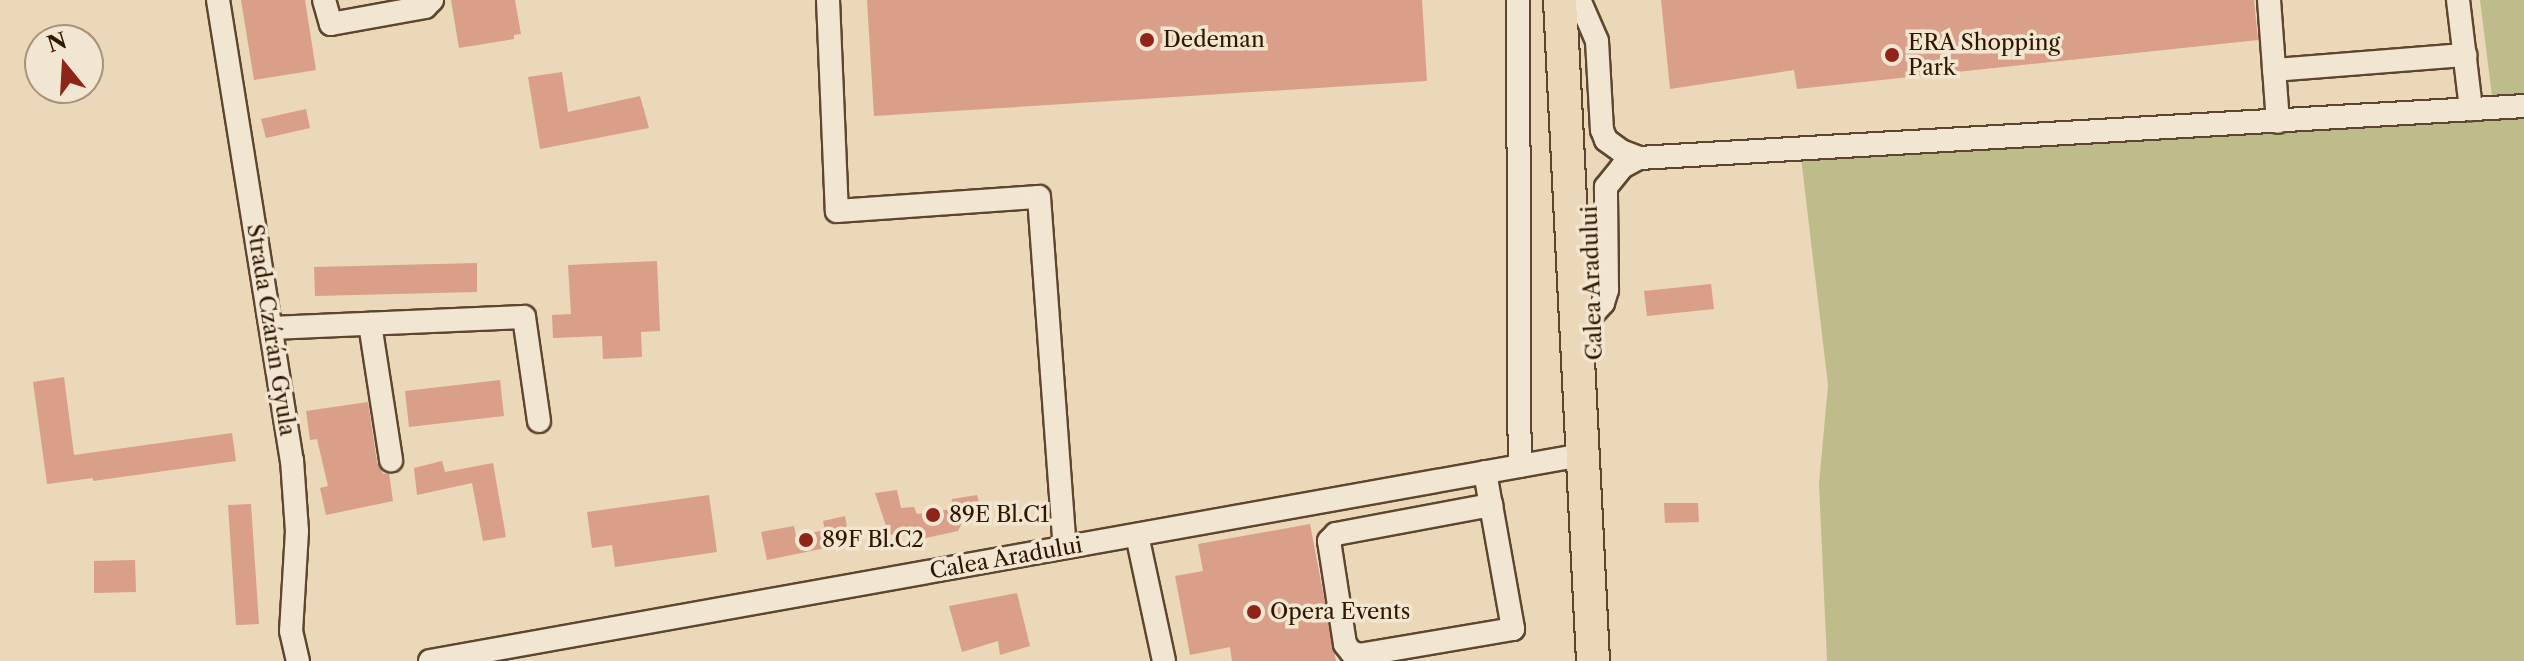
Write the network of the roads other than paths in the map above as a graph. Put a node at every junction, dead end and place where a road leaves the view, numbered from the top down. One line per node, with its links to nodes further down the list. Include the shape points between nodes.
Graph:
1 (218, 0): 17 (street, Strada Czárán Gyula)
2 (324, 0): 3 (street, via 331,24 425,7)
3 (432, 0)
4 (828, 0): 25 (street, via 837,211 1039,197)
5 (1518, 0): 21 (street)
6 (2269, 0): 10 (street)
7 (2458, 0): 9 (street)
8 (1574, 1): 14 (street, via 1597,41 1606,140); 15 (highway, Calea Aradului); 19 (highway, Calea Aradului)
9 (2465, 55): 10 (street); 12 (street)
10 (2274, 70): 13 (street)
11 (2524, 106): 12 (street)
12 (2471, 109): 13 (street)
13 (2278, 122): 14 (street)
14 (1639, 158): 15 (street, via 1622,167 1606,187 1607,290)
15 (1593, 314): 31 (highway, Calea Aradului)
16 (370, 324): 17 (street); 18 (street, via 524,317); 20 (street)
17 (271, 328): 27 (street, Strada Czárán Gyula, via 293,474 297,531 291,631)
18 (539, 421)
19 (1582, 455): 21 (street, Calea Aradului); 30 (highway, Calea Aradului)
20 (391, 460)
21 (1520, 466): 22 (street, Calea Aradului)
22 (1485, 472): 23 (street); 24 (street, Calea Aradului)
23 (1491, 505): 23 (street, via 1513,629 1360,655 1351,652 1345,644 1329,541 1336,534)
24 (1137, 535): 25 (street, Calea Aradului); 29 (street)
25 (1065, 547): 26 (street, Calea Aradului)
26 (539, 651): 28 (street, Calea Aradului)
27 (298, 661)
28 (430, 661)
29 (1164, 661)
30 (1593, 661)
31 (1612, 661)

